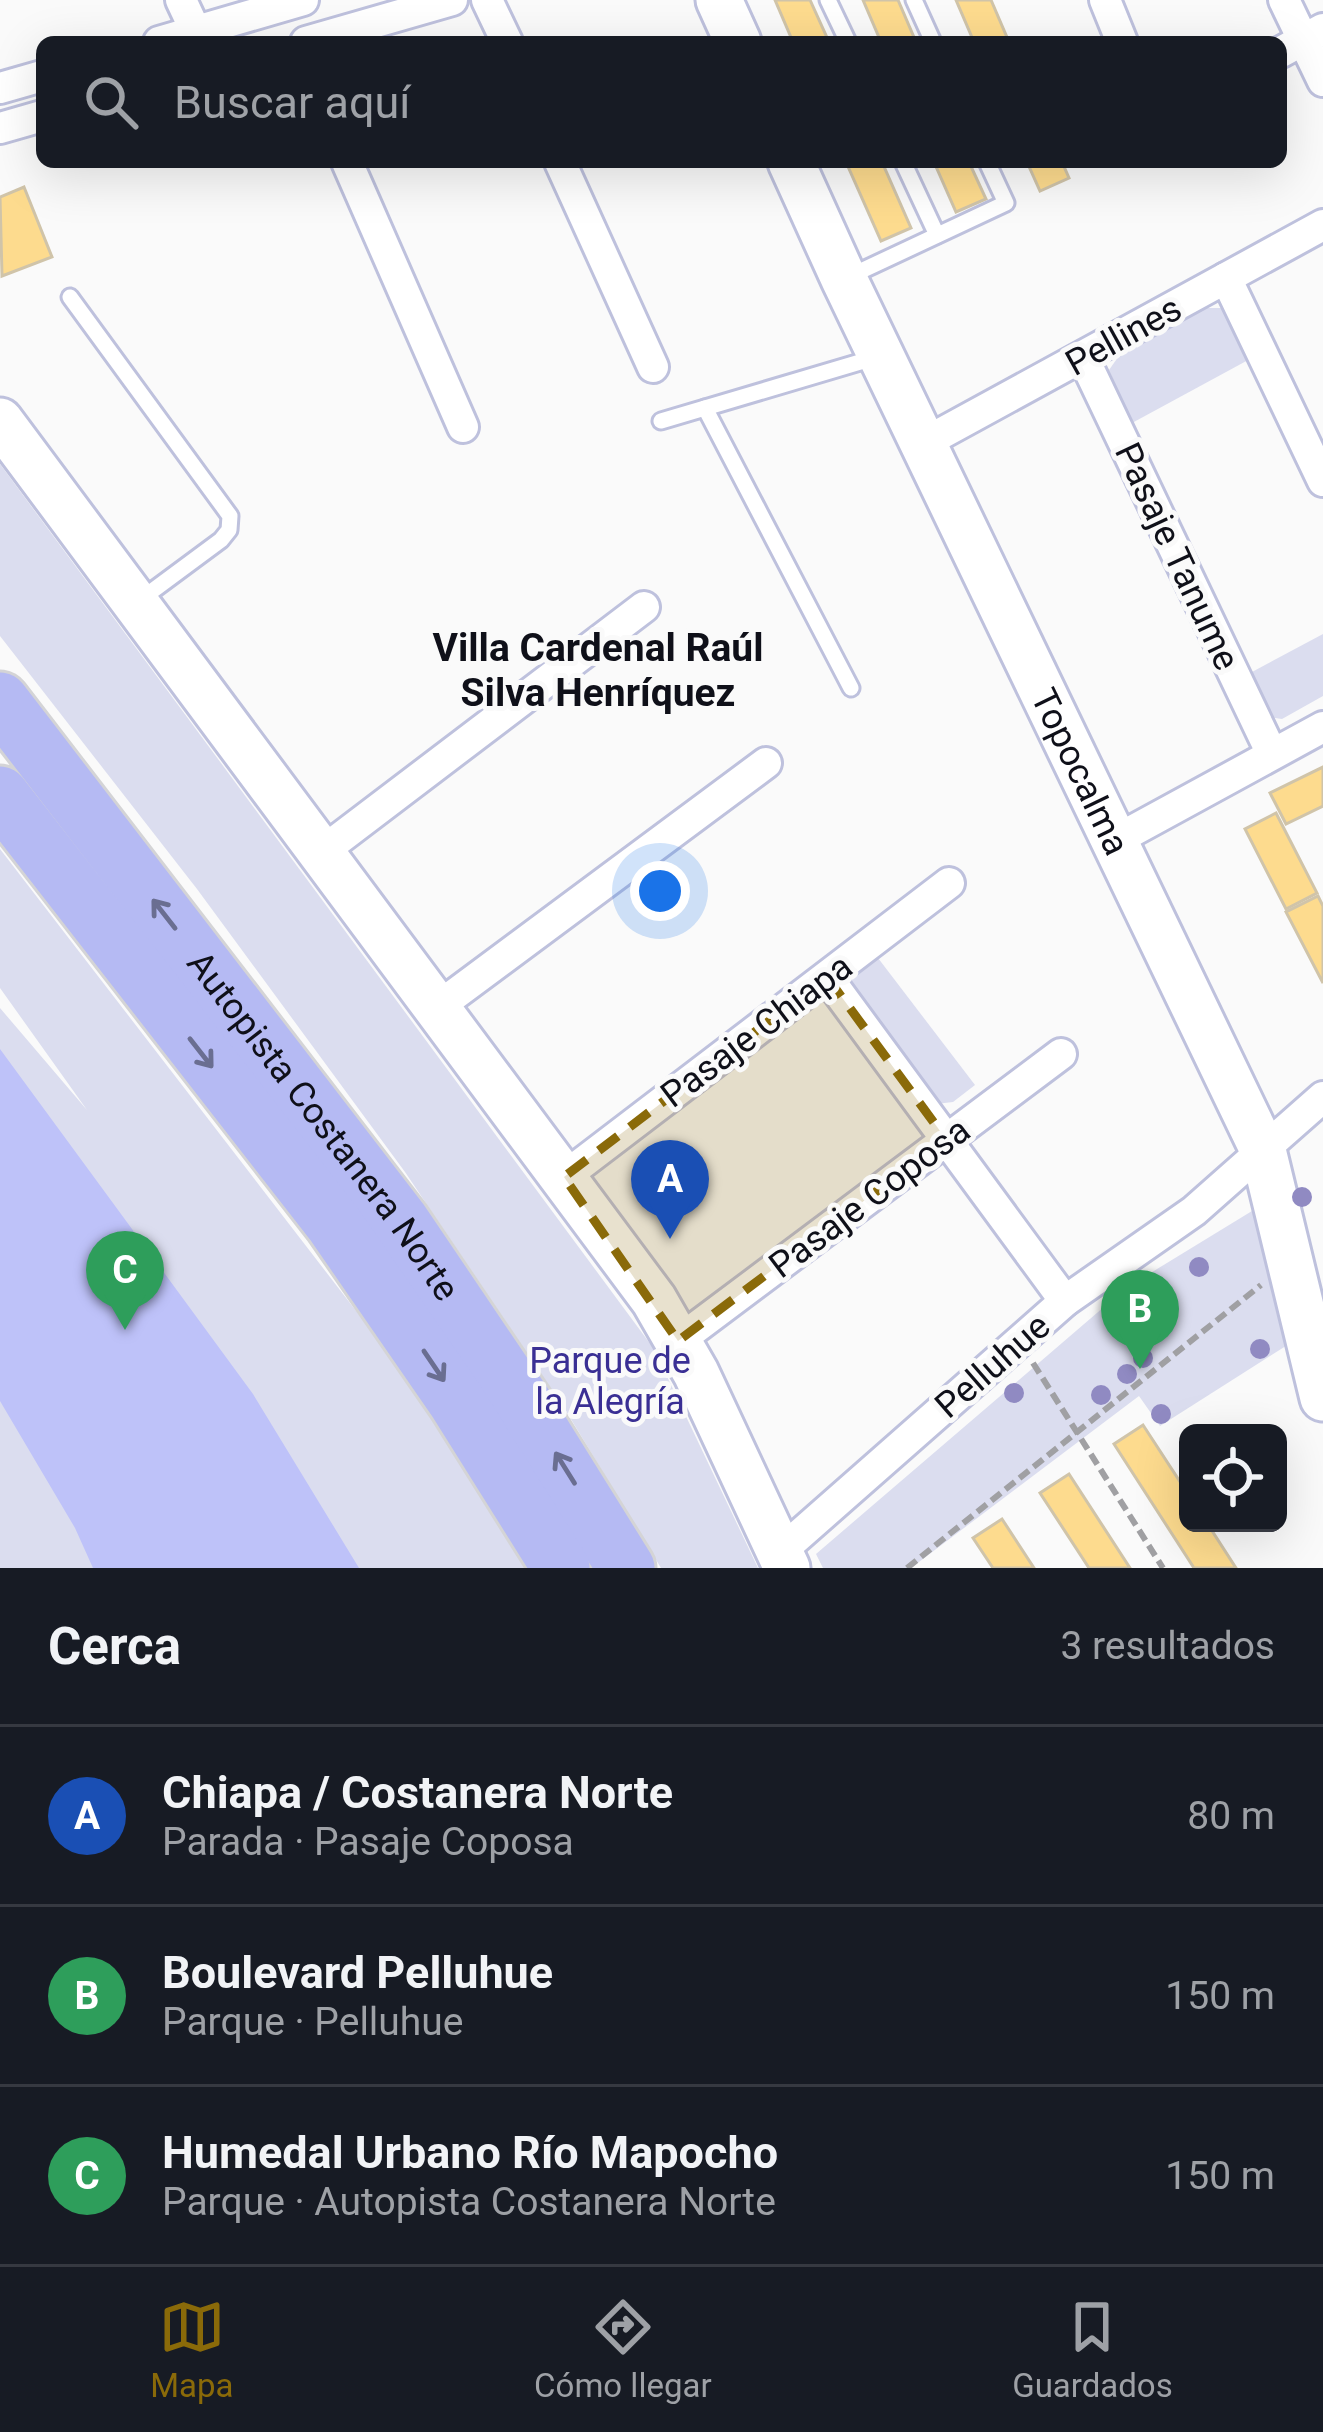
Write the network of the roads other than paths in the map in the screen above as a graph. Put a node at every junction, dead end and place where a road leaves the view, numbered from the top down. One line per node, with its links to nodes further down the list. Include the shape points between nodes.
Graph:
1 (182, 0): 10 (street)
2 (303, 0): 10 (street)
3 (452, 0): 12 (street)
4 (487, 0): 13 (street)
5 (719, 0): 14 (street)
6 (828, 0): 15 (lane)
7 (914, 0): 16 (lane)
8 (1105, 0): 17 (street)
9 (1284, 0): 18 (street)
10 (196, 32): 11 (street)
11 (181, 36)
12 (327, 36)
13 (503, 36)
14 (735, 36)
15 (845, 36)
16 (930, 36)
17 (1120, 36)
18 (1302, 40): 20 (street)
19 (36, 78): 21 (street)
20 (1323, 82)
21 (0, 88)
22 (36, 118): 23 (street)
23 (0, 128)
24 (350, 168): 40 (street)
25 (563, 168): 36 (street)
26 (794, 168): 32 (street, Topocalma)
27 (906, 168): 30 (lane)
28 (990, 168): 30 (lane, via 1006,203)
29 (1323, 225): 31 (street, Pellines)
30 (937, 235): 32 (lane)
31 (1226, 278): 35 (street, Pellines); 42 (street)
32 (844, 279): 34 (street, Topocalma)
33 (70, 297): 43 (lane, via 230,516 221,540)
34 (880, 356): 37 (lane); 41 (street, Topocalma)
35 (1083, 356): 41 (street, Pellines); 48 (street, Pasaje Tanume)
36 (653, 367)
37 (705, 407): 39 (lane); 45 (lane)
38 (0, 421): 43 (street)
39 (661, 421)
40 (463, 428)
41 (922, 445): 51 (street, Topocalma)
42 (1323, 481)
43 (134, 604): 52 (street)
44 (644, 607): 52 (street)
45 (851, 688)
46 (0, 701): 66 (highway, Autopista Costanera Norte, one-way to 46, via 401,1222)
47 (1323, 727): 48 (street)
48 (1272, 754): 51 (street)
49 (766, 763): 55 (street)
50 (0, 795): 65 (highway, Autopista Costanera Norte, one-way to 65, via 363,1264)
51 (1114, 841): 59 (street, Topocalma)
52 (319, 854): 55 (street)
53 (950, 884): 54 (street, Pasaje Chiapa)
54 (826, 977): 58 (street); 60 (street, Pasaje Chiapa)
55 (435, 1009): 60 (street)
56 (1060, 1054): 58 (street, Pasaje Coposa)
57 (1323, 1097): 59 (street, Pelluhue)
58 (946, 1139): 61 (street); 62 (street, Pasaje Coposa)
59 (1263, 1150): 61 (street, Pelluhue); 63 (street, Topocalma)
60 (564, 1177): 62 (street)
61 (1065, 1301): 64 (street, Pelluhue)
62 (678, 1341): 64 (street)
63 (1323, 1398)
64 (784, 1560)
65 (561, 1568)
66 (626, 1568)

